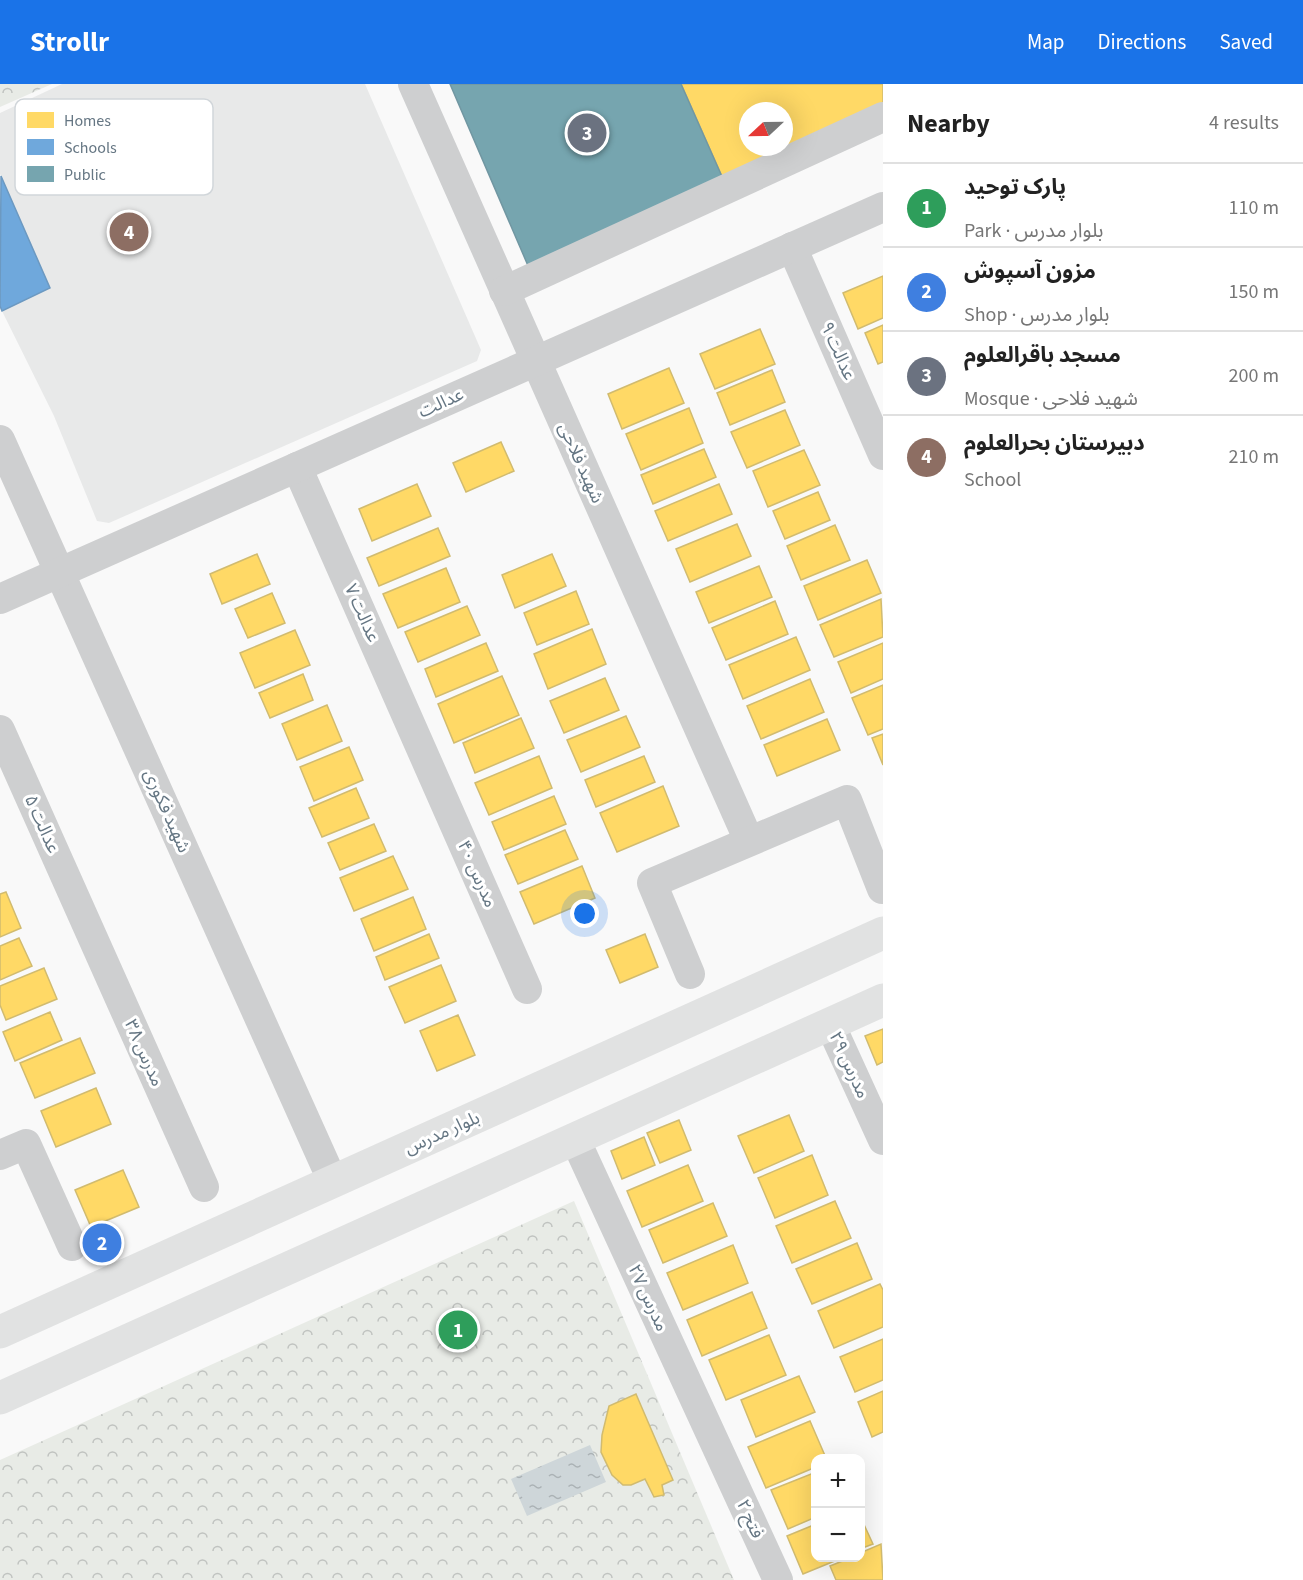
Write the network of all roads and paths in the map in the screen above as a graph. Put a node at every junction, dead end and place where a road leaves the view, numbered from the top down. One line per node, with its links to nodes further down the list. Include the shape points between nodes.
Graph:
1 (413, 84): 5 (street, شهید فلاحی)
2 (883, 117): 5 (street)
3 (883, 207): 4 (street, عدالت)
4 (792, 247): 6 (street, عدالت); 8 (street, عدالت ۹)
5 (504, 291): 6 (street, شهید فلاحی)
6 (536, 361): 9 (street, عدالت); 14 (street, شهید فلاحی)
7 (0, 440): 10 (street, شهید فکوری)
8 (883, 454)
9 (297, 467): 10 (street, عدالت); 13 (street, عدالت ۷)
10 (59, 572): 11 (street, عدالت); 25 (street, شهید فکوری)
11 (0, 599)
12 (0, 730): 16 (street, عدالت ۵)
13 (426, 760): 19 (street, مدرس ۴۰)
14 (749, 841): 15 (street, via 847,800); 18 (street, via 652,883)
15 (882, 889)
16 (84, 919): 26 (street, مدرس ۳۸)
17 (883, 933): 25 (main road, بلوار مدرس)
18 (690, 974)
19 (527, 988)
20 (883, 1000): 21 (main road)
21 (830, 1024): 22 (main road); 23 (street, مدرس ۲۹)
22 (575, 1139): 29 (main road); 30 (street, مدرس ۲۷)
23 (883, 1140)
24 (0, 1155): 27 (street, via 26,1144)
25 (333, 1182): 28 (main road, بلوار مدرس)
26 (204, 1187)
27 (72, 1246)
28 (0, 1332)
29 (0, 1398)
30 (722, 1458): 31 (street, فتح ۲)
31 (778, 1580)

